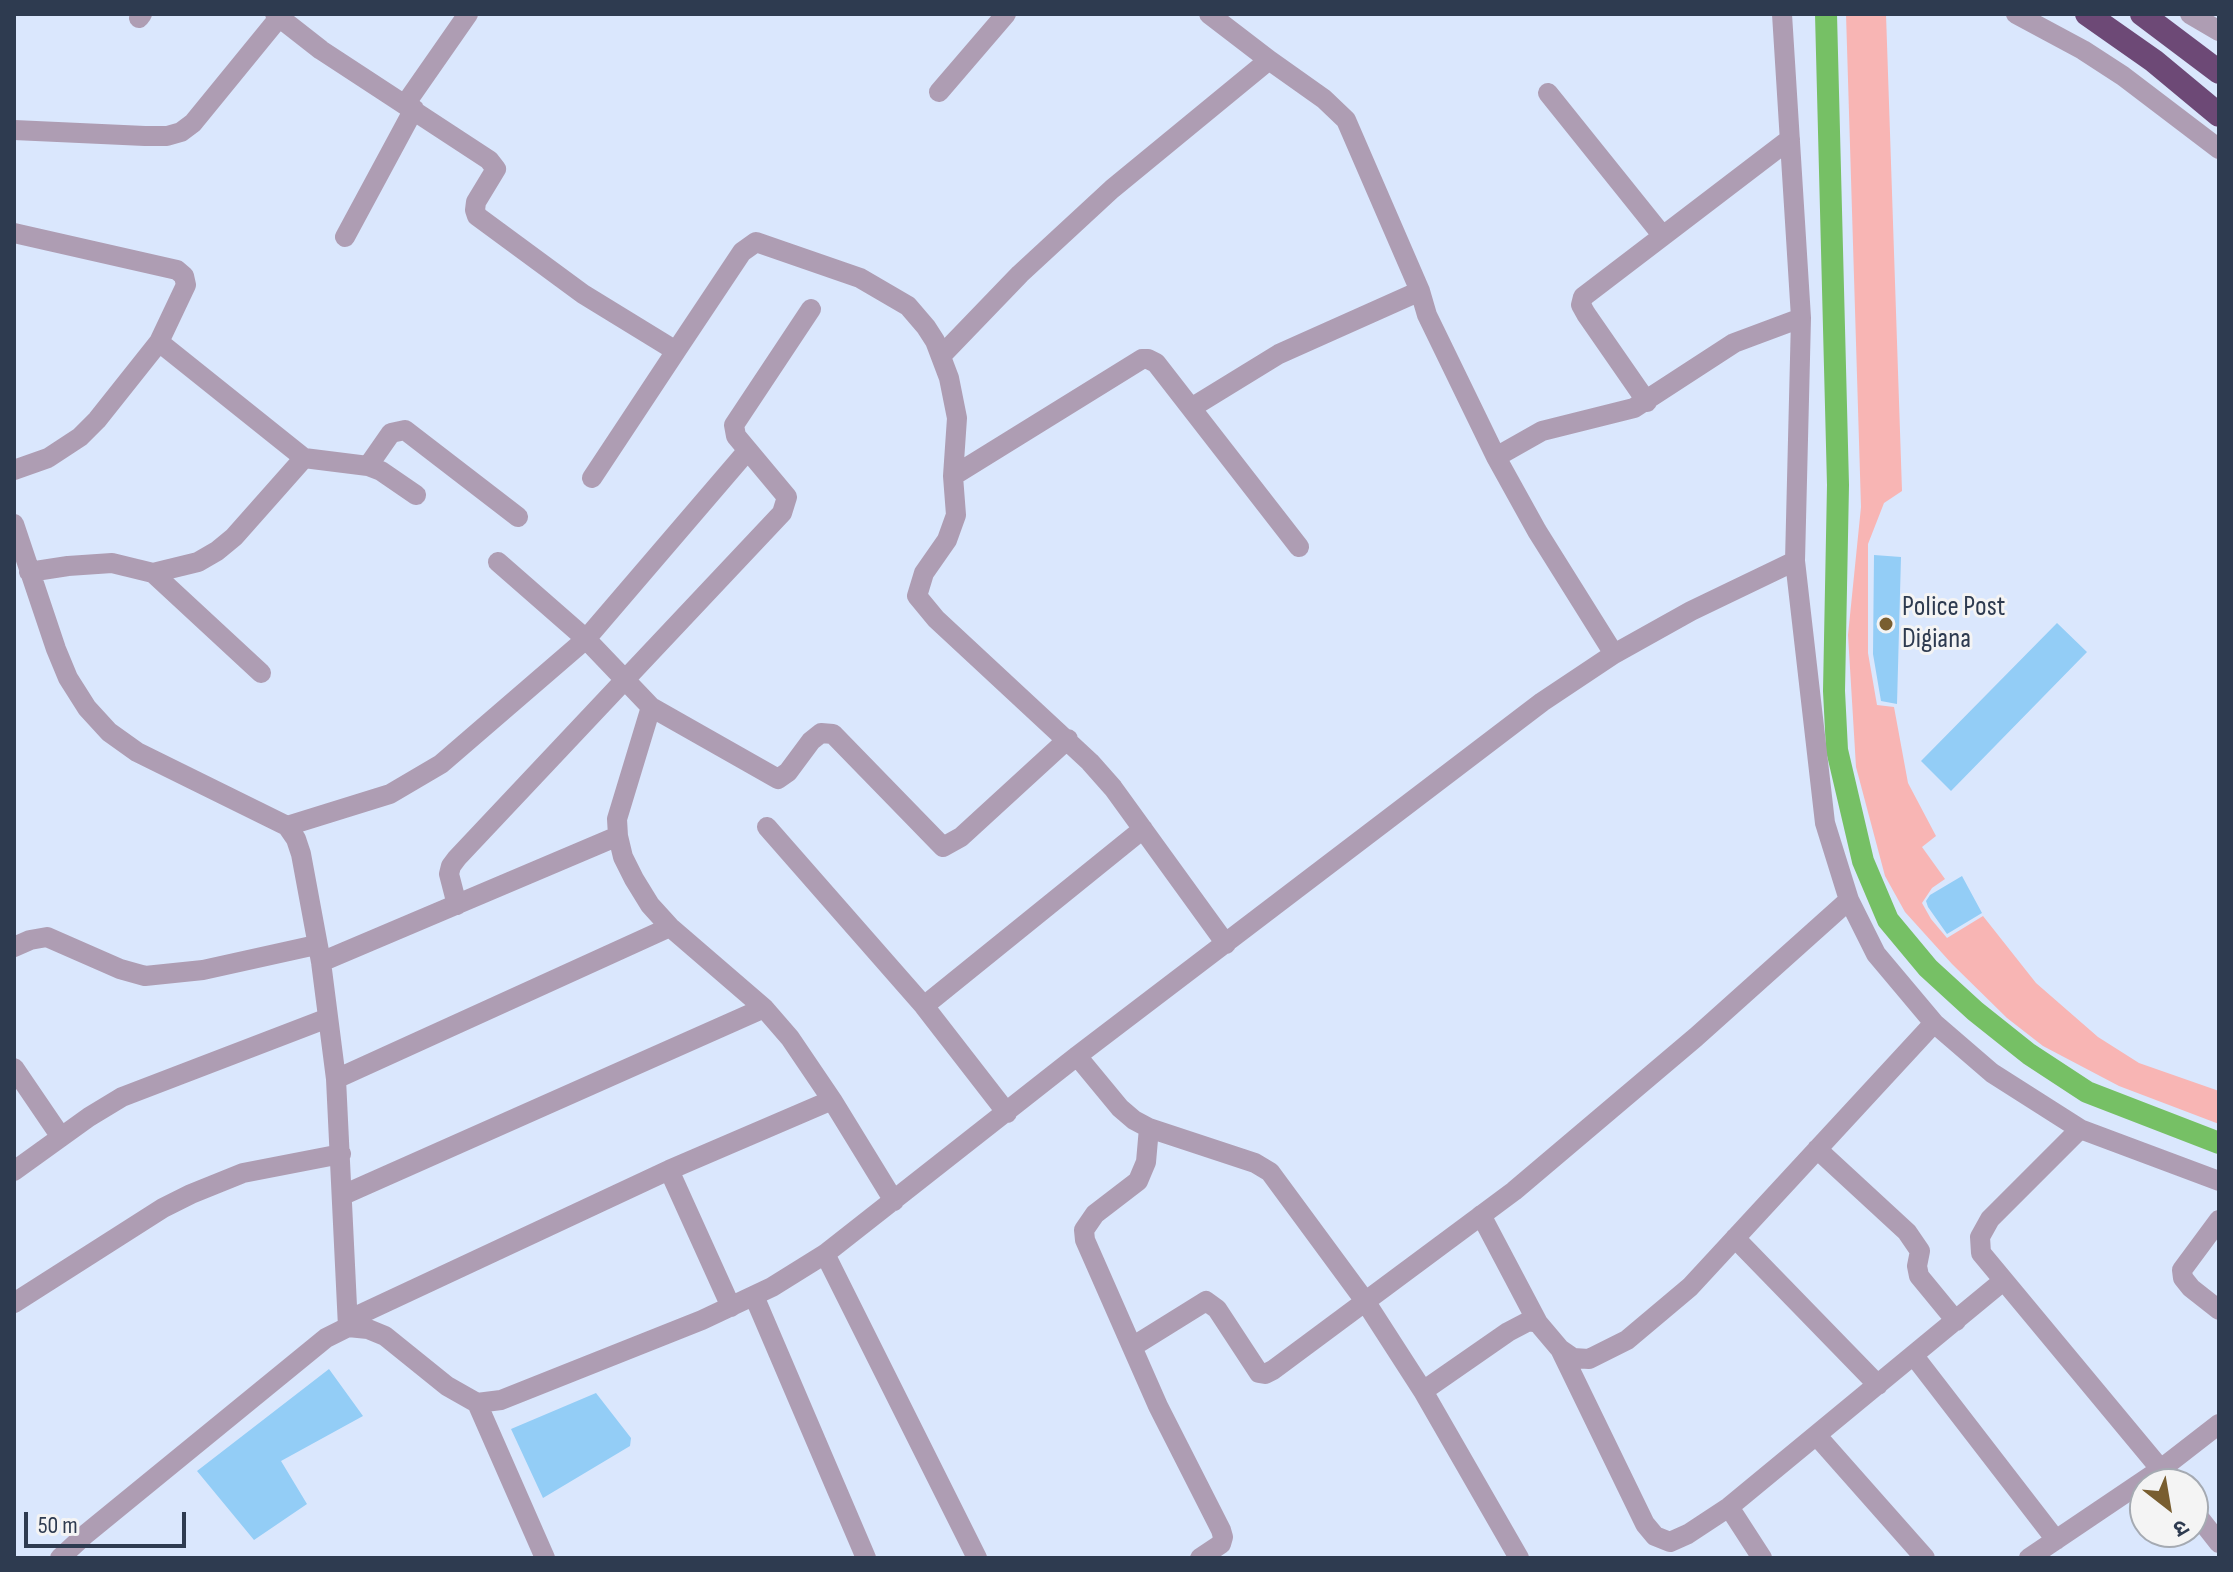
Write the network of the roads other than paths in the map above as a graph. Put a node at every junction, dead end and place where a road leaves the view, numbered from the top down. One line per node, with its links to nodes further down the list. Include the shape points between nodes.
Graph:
1 (468, 14): 15 (street)
2 (1006, 14): 13 (street)
3 (1209, 14): 11 (street)
4 (1782, 14): 18 (street)
5 (2016, 14): 19 (street, via 2123,76)
6 (2087, 14): 16 (highway)
7 (2142, 14): 12 (highway)
8 (2190, 14): 10 (street)
9 (279, 15): 15 (street, via 321,50); 17 (street, via 181,132 145,136)
10 (2219, 31)
11 (1269, 60): 23 (street, via 1346,120); 28 (street, via 1112,189)
12 (2219, 72)
13 (939, 92)
14 (1548, 93): 21 (street)
15 (410, 106): 22 (street); 27 (street, via 494,164 494,175 476,202 477,216 583,294)
16 (2219, 115)
17 (14, 130)
18 (1790, 139): 21 (street); 25 (street)
19 (2219, 149)
20 (14, 233): 26 (street, via 177,270 186,285)
21 (1662, 235): 29 (street, via 1592,289 1581,305)
22 (345, 237)
23 (1420, 291): 30 (street, via 1279,354); 32 (street)
24 (811, 309): 31 (street, via 736,419 734,430)
25 (1801, 318): 29 (street, via 1734,343); 42 (street)
26 (159, 342): 33 (street); 35 (street, via 80,437 48,458)
27 (676, 351): 28 (street, via 742,252 756,242 860,278 890,294 926,327); 37 (street)
28 (941, 356): 36 (street, via 955,398)
29 (1647, 402): 32 (street, via 1542,431)
30 (1191, 408): 36 (street, via 1156,363 1142,359); 41 (street)
31 (748, 450): 46 (street); 49 (street, via 783,489 787,497 782,513)
32 (1496, 457): 47 (street)
33 (304, 458): 34 (street); 45 (street, via 217,551 198,562)
34 (368, 466): 38 (street); 39 (street, via 391,433 405,430)
35 (14, 470)
36 (953, 476): 51 (street, via 953,526 924,573 917,596)
37 (592, 478)
38 (416, 495)
39 (518, 517)
40 (14, 524): 44 (street)
41 (1299, 547)
42 (1795, 561): 47 (street); 56 (street, via 1825,823)
43 (498, 562): 46 (street)
44 (29, 572): 45 (street, via 112,563); 52 (street, via 68,678 109,732 137,752)
45 (153, 573): 48 (street)
46 (586, 639): 49 (street); 52 (street, via 414,782)
47 (1614, 654): 59 (street, via 1542,702)
48 (261, 673)
49 (626, 681): 50 (street); 57 (street, via 457,858 449,874)
50 (651, 707): 51 (street, via 778,779 811,741 821,733 833,734 943,847 961,837); 55 (street, via 617,819)
51 (1068, 739): 54 (street)
52 (287, 826): 61 (street, via 301,854)
53 (767, 827): 62 (street)
54 (1143, 829): 59 (street); 62 (street)
55 (618, 836): 57 (street); 58 (street, via 634,879)
56 (1849, 900): 65 (street, via 1876,954); 81 (street, via 1696,1037)
57 (457, 905): 61 (street)
58 (670, 927): 63 (street); 68 (street)
59 (1226, 944): 66 (street)
60 (14, 947): 61 (street, via 47,937 145,976)
61 (318, 954): 64 (street)
62 (924, 1006): 70 (street)
63 (764, 1008): 69 (street); 79 (street)
64 (328, 1018): 68 (street); 73 (street, via 122,1097)
65 (1934, 1023): 72 (street, via 1992,1073); 74 (street)
66 (1077, 1056): 70 (street); 71 (street, via 1120,1108)
67 (14, 1068): 73 (street)
68 (336, 1079): 75 (street)
69 (832, 1100): 76 (street); 80 (street)
70 (1007, 1113): 80 (street)
71 (1149, 1128): 87 (street, via 1239,1156 1270,1172); 94 (street, via 1138,1181 1095,1214 1084,1230)
72 (2080, 1129): 78 (street); 85 (street, via 1990,1219 1980,1237 1981,1253)
73 (61, 1137): 77 (street)
74 (1817, 1149): 83 (street); 91 (street, via 1907,1232 1920,1251 1919,1276)
75 (341, 1154): 79 (street); 88 (street, via 243,1173 191,1194)
76 (669, 1170): 89 (street); 93 (street)
77 (14, 1171)
78 (2219, 1181)
79 (343, 1195): 93 (street)
80 (894, 1201): 84 (street)
81 (1481, 1215): 87 (street); 92 (street)
82 (2219, 1220): 90 (street, via 2182,1270 2191,1288)
83 (1735, 1238): 95 (street, via 1690,1287 1627,1340 1589,1359 1573,1358); 97 (street)
84 (825, 1254): 86 (street); 110 (street)
85 (2003, 1281): 91 (street); 102 (street)
86 (754, 1296): 89 (street); 109 (street)
87 (1365, 1301): 94 (street, via 1265,1374 1253,1366 1217,1309 1206,1301); 98 (street)
88 (14, 1303)
89 (731, 1307): 99 (street, via 501,1400)
90 (2219, 1310)
91 (1956, 1321): 96 (street)
92 (1538, 1323): 95 (street); 98 (street, via 1529,1321 1508,1332)
93 (348, 1324): 99 (street, via 385,1336); 107 (street)
94 (1132, 1347): 111 (street, via 1223,1537 1215,1550)
95 (1560, 1349): 105 (street, via 1655,1536 1670,1542)
96 (1914, 1356): 97 (street); 106 (street)
97 (1878, 1385): 101 (street)
98 (1423, 1391): 112 (street)
99 (477, 1403): 108 (street)
100 (2219, 1424): 103 (street)
101 (1817, 1436): 105 (street); 114 (street)
102 (2160, 1468)
103 (2175, 1468)
104 (2129, 1498): 106 (street)
105 (1729, 1507): 113 (street)
106 (2056, 1540): 115 (street)
107 (60, 1558)
108 (545, 1558)
109 (866, 1558)
110 (977, 1558)
111 (1200, 1558)
112 (1519, 1558)
113 (1762, 1558)
114 (1925, 1558)
115 (2029, 1558)

